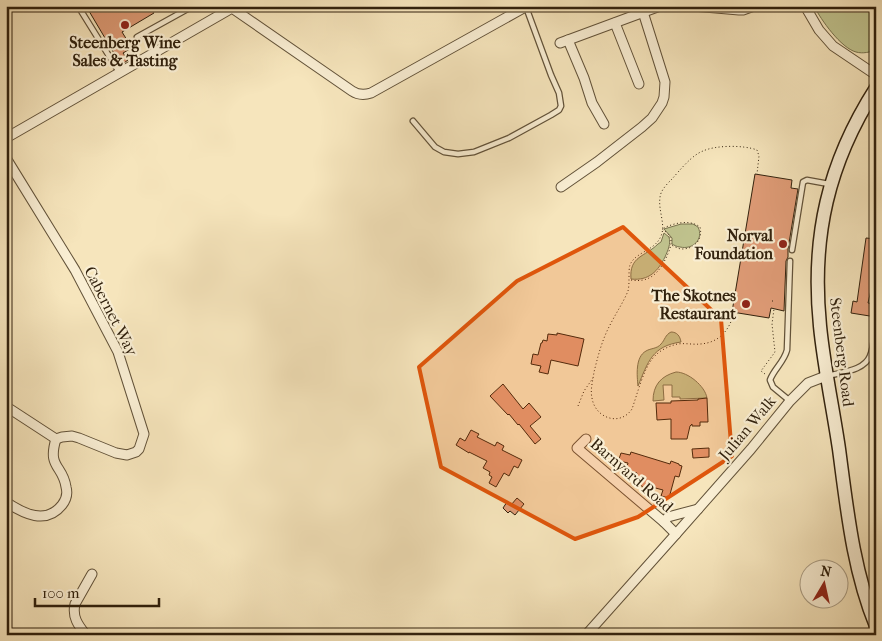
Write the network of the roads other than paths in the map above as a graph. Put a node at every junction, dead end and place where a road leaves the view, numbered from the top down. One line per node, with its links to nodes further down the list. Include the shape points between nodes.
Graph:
1 (78, 6): 13 (lane)
2 (193, 6): 12 (lane)
3 (660, 6): 10 (street)
4 (692, 6): 9 (street)
5 (754, 6): 9 (street, via 743,10)
6 (805, 6): 14 (street, via 833,46)
7 (233, 7): 8 (street, via 356,94 363,95 372,93); 13 (street)
8 (526, 7): 17 (lane, via 559,94 559,110 509,138 474,152 458,154 435,147)
9 (738, 8)
10 (643, 12): 11 (street); 22 (street, via 665,82 662,103 652,118)
11 (615, 23): 15 (street); 18 (street, via 564,42)
12 (137, 37)
13 (119, 72): 19 (street)
14 (876, 75)
15 (639, 84)
16 (876, 88): 21 (main road, Steenberg Road, via 850,132)
17 (413, 121)
18 (604, 124)
19 (6, 138)
20 (6, 158): 33 (street, Cabernet Way, via 114,343 144,434 139,449 127,456 72,436)
21 (831, 184): 23 (lane, via 803,182); 28 (main road, Steenberg Road, via 824,211 818,269)
22 (561, 187)
23 (792, 250)
24 (790, 261): 30 (lane, via 787,350 770,380 772,387)
25 (876, 324): 26 (lane)
26 (870, 358): 27 (lane); 28 (lane, via 863,366)
27 (876, 361)
28 (826, 376): 30 (street, Julian Walk, via 808,383); 40 (main road, Steenberg Road, via 857,563)
29 (876, 398): 32 (lane)
30 (790, 402): 36 (street, Julian Walk)
31 (10, 409): 33 (street)
32 (876, 423)
33 (56, 439): 35 (street, via 54,460 67,487 65,501 56,512 42,516 35,516)
34 (586, 439): 37 (street, Barnyard Road, via 577,448)
35 (6, 502)
36 (698, 509): 37 (street, via 668,517); 38 (street, Julian Walk)
37 (664, 522): 38 (street, Barnyard Road)
38 (676, 534): 42 (street, Julian Walk)
39 (92, 574): 41 (street, via 74,609 76,620)
40 (876, 626)
41 (86, 635)
42 (586, 635)

